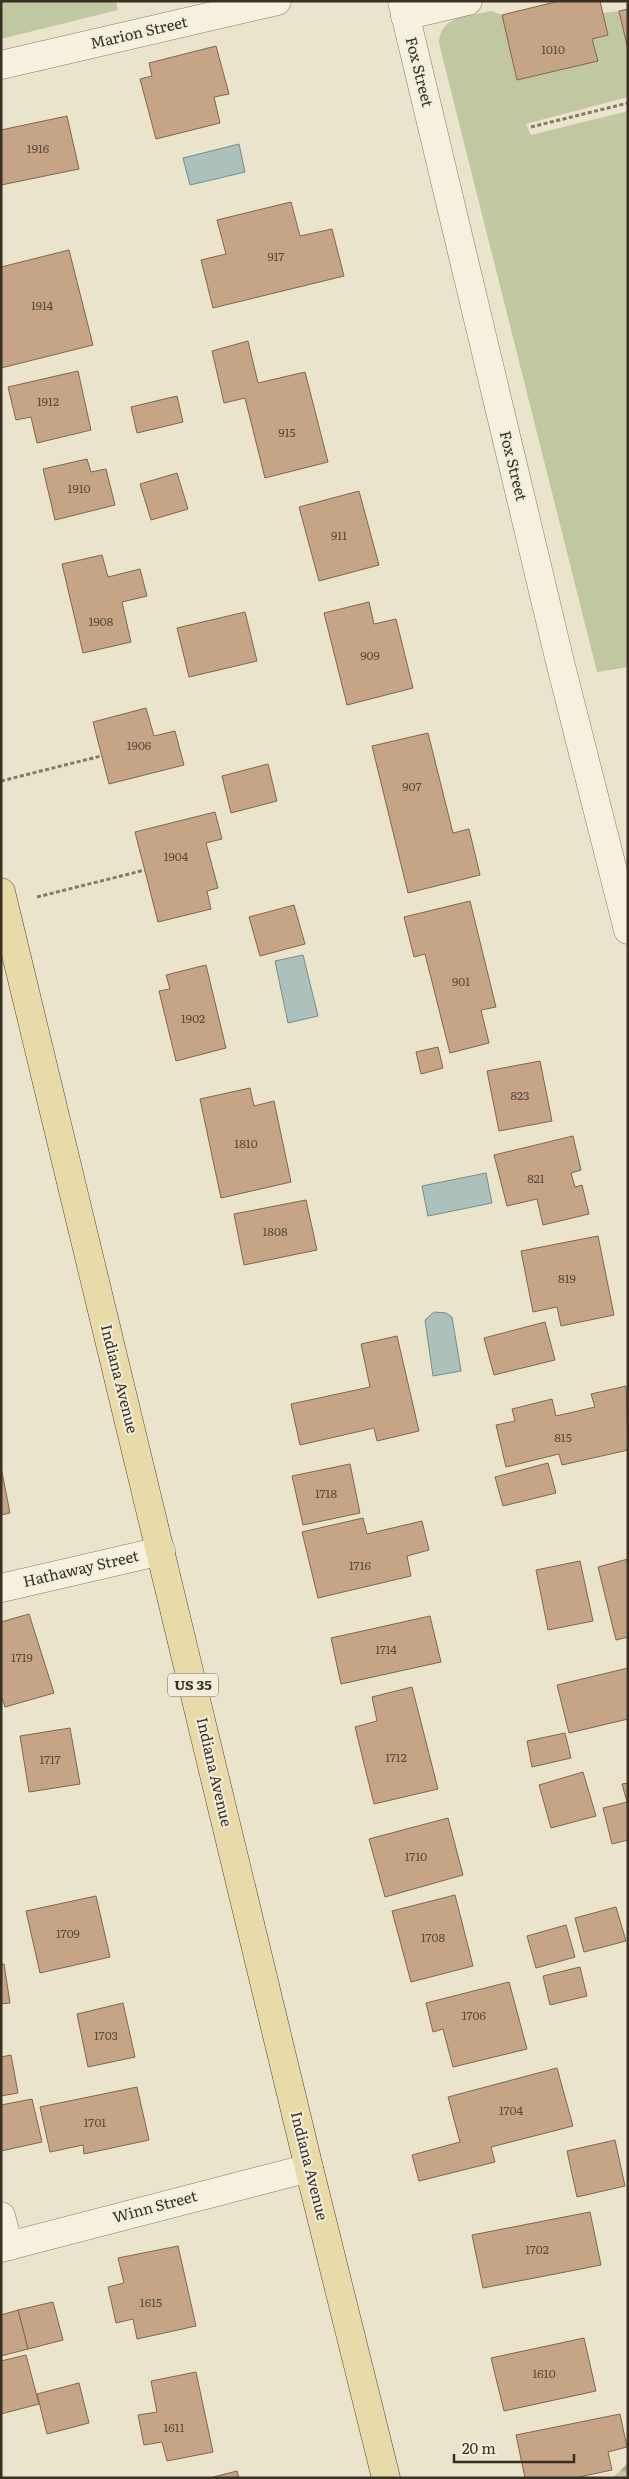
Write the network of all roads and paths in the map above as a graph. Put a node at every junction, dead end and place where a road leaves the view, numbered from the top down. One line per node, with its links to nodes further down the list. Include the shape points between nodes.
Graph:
1 (277, 1): 4 (street, Marion Street)
2 (468, 1): 3 (street)
3 (403, 9): 11 (street, Fox Street)
4 (1, 66)
5 (628, 103): 6 (path)
6 (531, 127)
7 (102, 756): 8 (path)
8 (1, 781)
9 (145, 870): 10 (path)
10 (3, 898): 12 (main road, Indiana Avenue / US 35)
11 (628, 930)
12 (161, 1551): 13 (street, Hathaway Street); 14 (main road, Indiana Avenue / US 35)
13 (1, 1588)
14 (309, 2168): 16 (street, Winn Street); 17 (main road, Indiana Avenue / US 35)
15 (1, 2216): 16 (street)
16 (5, 2247)
17 (386, 2478)

